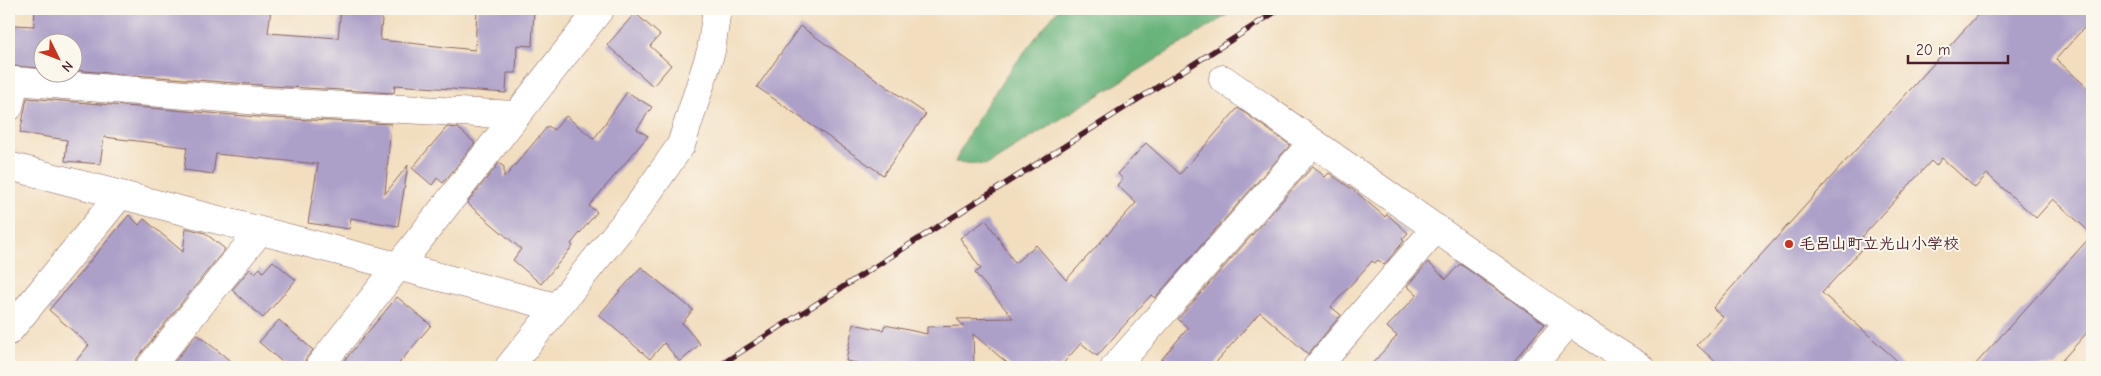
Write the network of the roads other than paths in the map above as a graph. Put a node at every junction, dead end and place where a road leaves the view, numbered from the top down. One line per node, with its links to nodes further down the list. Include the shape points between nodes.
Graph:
1 (600, 9): 5 (street)
2 (717, 9): 12 (street, via 711,51 681,145 638,208)
3 (1223, 79): 6 (street)
4 (9, 108): 5 (street, via 14,81 271,102)
5 (516, 115): 11 (street)
6 (1313, 142): 9 (street); 18 (street)
7 (9, 166): 8 (street)
8 (120, 195): 10 (street); 14 (street)
9 (1436, 228): 13 (street); 19 (street)
10 (259, 232): 11 (street); 15 (street)
11 (400, 266): 12 (street); 16 (street)
12 (556, 307): 17 (street)
13 (1569, 322): 20 (street); 21 (street)
14 (9, 331)
15 (150, 367)
16 (319, 367)
17 (509, 367)
18 (1115, 367)
19 (1317, 367)
20 (1531, 367)
21 (1640, 367)

